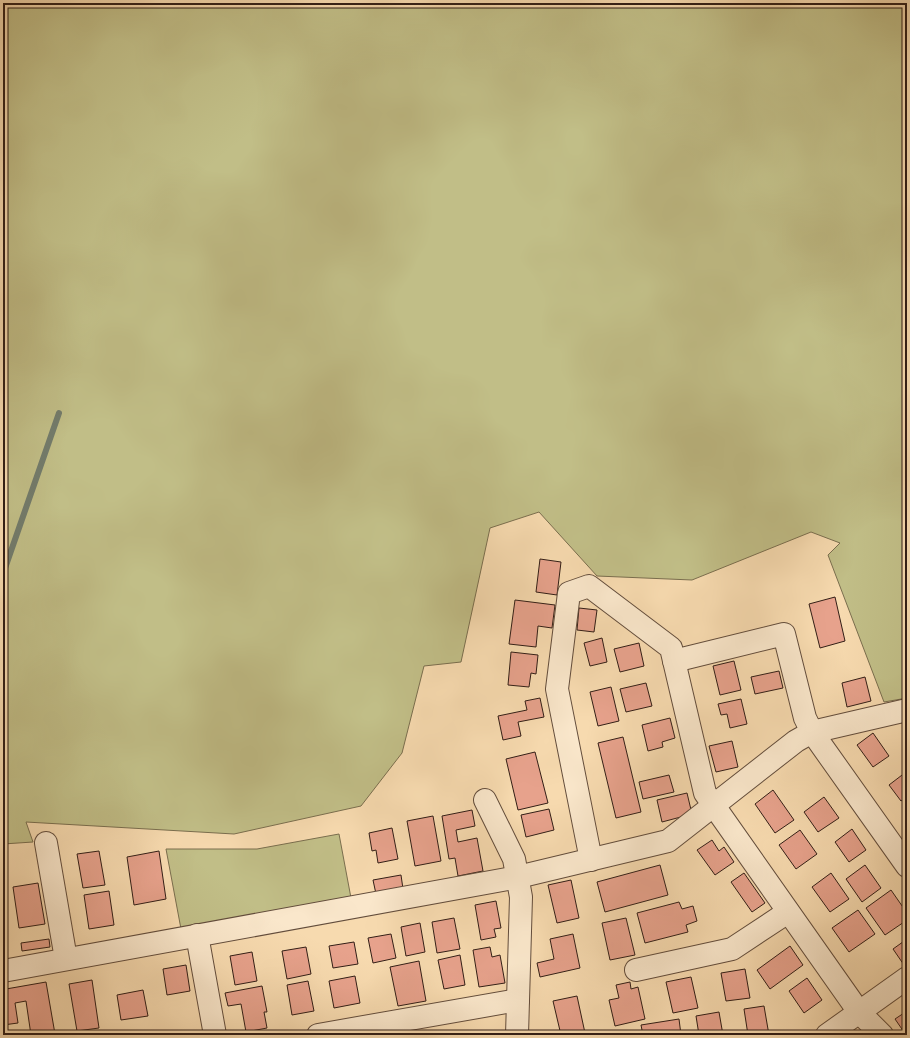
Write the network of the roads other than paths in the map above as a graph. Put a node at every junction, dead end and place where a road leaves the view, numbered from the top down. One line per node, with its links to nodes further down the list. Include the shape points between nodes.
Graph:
1 (674, 661): 3 (street, via 784,634 805,718); 5 (street, via 705,793); 7 (street, via 671,648 589,586 569,593 557,689)
2 (907, 710): 3 (street)
3 (812, 732): 5 (street, via 796,741); 8 (street)
4 (485, 800): 9 (street, via 514,859)
5 (713, 806): 7 (street, via 668,841); 10 (street)
6 (46, 843): 12 (street)
7 (592, 860): 9 (street)
8 (907, 866)
9 (518, 877): 11 (street); 16 (street)
10 (788, 912): 13 (street, via 732,949); 17 (street)
11 (197, 935): 12 (street); 18 (street)
12 (66, 959): 14 (street)
13 (636, 970)
14 (3, 971)
15 (907, 978): 17 (street)
16 (518, 1000): 19 (street); 20 (street)
17 (859, 1012): 21 (street); 22 (street)
18 (215, 1035)
19 (318, 1035)
20 (517, 1035)
21 (827, 1035)
22 (882, 1035)

